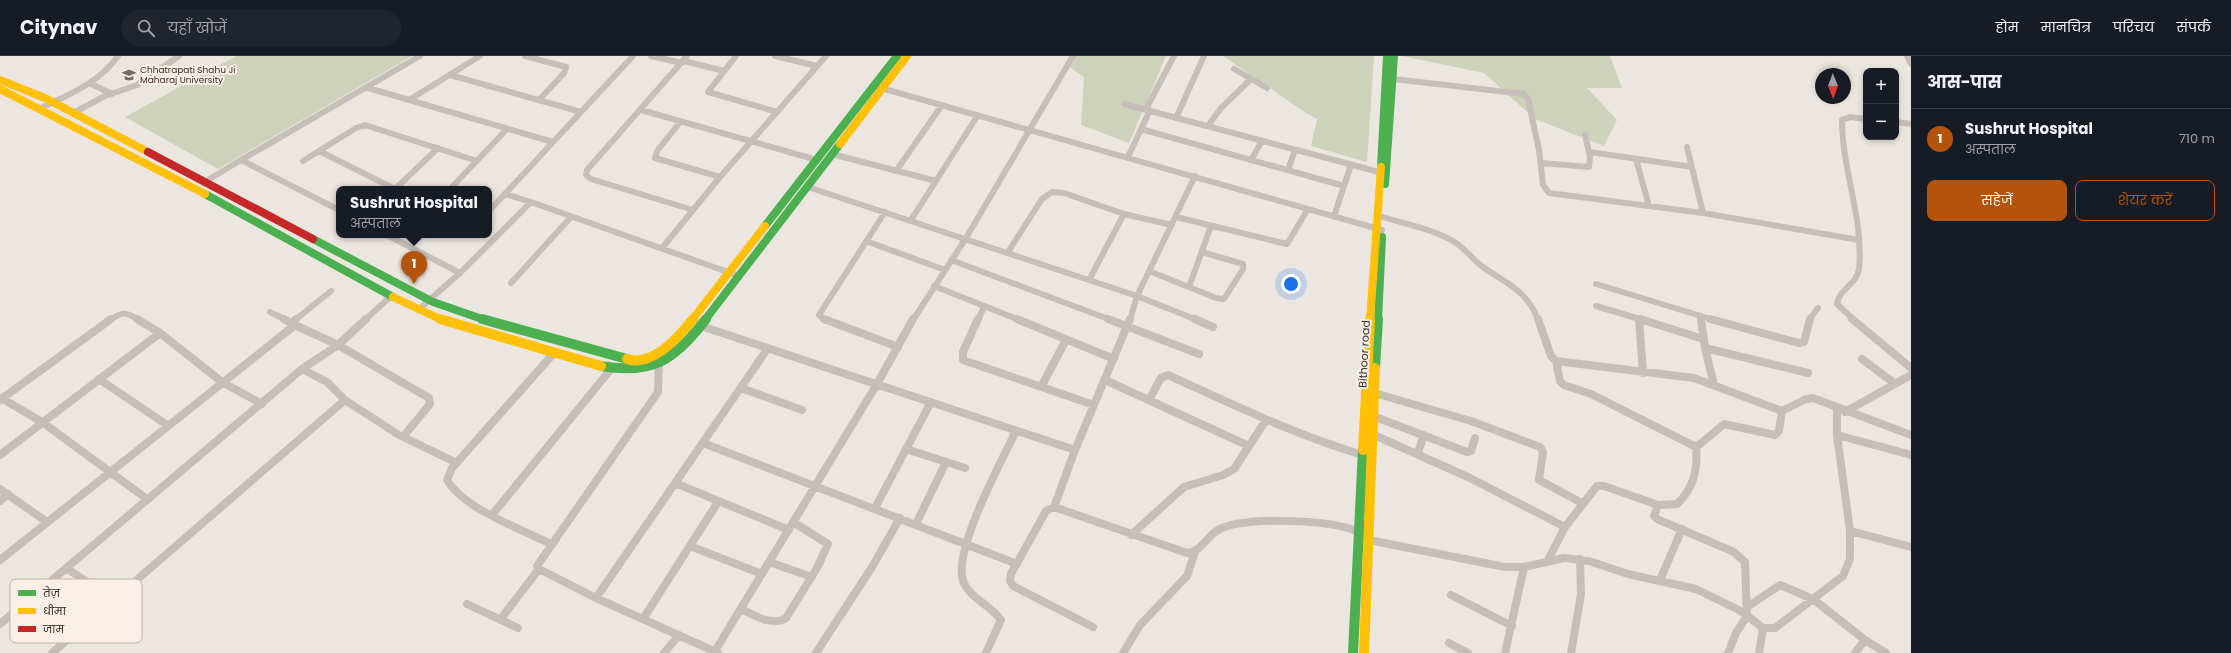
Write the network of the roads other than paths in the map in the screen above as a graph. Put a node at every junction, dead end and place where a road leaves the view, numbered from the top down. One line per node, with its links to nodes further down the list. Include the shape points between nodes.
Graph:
1 (118, 56): 28 (street, via 115,63)
2 (179, 56): 33 (street, via 137,85)
3 (420, 56): 30 (street)
4 (480, 56): 24 (street)
5 (525, 56): 35 (street, via 566,66 564,73)
6 (633, 56): 42 (street)
7 (651, 56): 19 (street)
8 (736, 56): 23 (street)
9 (774, 56): 21 (street)
10 (826, 56): 21 (street)
11 (897, 56): 29 (street)
12 (907, 56): 29 (street)
13 (1073, 56): 54 (street)
14 (1174, 56): 41 (street)
15 (1204, 56): 46 (street)
16 (1387, 56): 77 (street)
17 (1394, 56): 26 (street, Bithoor road)
18 (1907, 56): 20 (street)
19 (684, 60): 23 (street); 40 (street)
20 (1911, 64)
21 (817, 66): 43 (street)
22 (1234, 69): 25 (street)
23 (724, 71): 43 (street, via 709,90 709,94)
24 (450, 75): 34 (street); 35 (street)
25 (1251, 79): 31 (street); 51 (street, via 1221,108)
26 (1393, 79): 72 (street, via 1524,94 1528,99); 101 (street, Bithoor road)
27 (0, 80): 36 (street)
28 (91, 84): 33 (street); 36 (street)
29 (879, 87): 38 (street); 64 (street); 69 (street)
30 (368, 88): 34 (street); 67 (street)
31 (1267, 88)
32 (0, 89): 39 (street)
33 (112, 94): 44 (street)
34 (409, 100): 52 (street)
35 (539, 100): 42 (street)
36 (53, 102): 39 (street); 44 (street)
37 (1124, 104): 41 (street)
38 (942, 105): 45 (street); 76 (street)
39 (41, 108): 82 (street)
40 (641, 110): 48 (street); 94 (street, via 587,170 586,177)
41 (1148, 110): 46 (street); 53 (street)
42 (581, 112): 58 (street)
43 (777, 112): 56 (street)
44 (73, 113): 80 (street)
45 (978, 115): 54 (street); 81 (street)
46 (1176, 118): 51 (street)
47 (1863, 119): 110 (street, via 1842,120 1842,144)
48 (681, 121): 56 (street); 79 (street, via 657,151 655,158)
49 (1899, 122): 50 (street)
50 (1911, 124)
51 (1208, 126): 57 (street)
52 (507, 129): 58 (street); 71 (street)
53 (1141, 129): 65 (street); 70 (street)
54 (1030, 130): 65 (street); 109 (street)
55 (1584, 136): 63 (street)
56 (752, 141): 69 (street); 79 (street)
57 (1262, 141): 61 (street); 70 (street)
58 (553, 142): 88 (street)
59 (1687, 147): 74 (street)
60 (438, 148): 62 (street, via 365,125); 71 (street); 84 (street)
61 (1295, 150): 73 (street); 75 (street)
62 (319, 151): 68 (street); 83 (street)
63 (1590, 152): 66 (street); 72 (street, via 1589,167)
64 (832, 154): 76 (street); 87 (street)
65 (1128, 157): 78 (street)
66 (1636, 159): 74 (street); 90 (street)
67 (240, 160): 80 (street); 91 (street)
68 (304, 160)
69 (817, 160): 119 (street)
70 (1251, 160): 75 (street)
71 (477, 161): 85 (street)
72 (1541, 163): 90 (street, via 1543,185 1549,193)
73 (1351, 165): 77 (street); 86 (street)
74 (1692, 167): 96 (street)
75 (1288, 170): 86 (street)
76 (896, 171): 81 (street)
77 (1379, 172): 105 (street)
78 (1195, 176): 93 (street); 100 (street)
79 (720, 177): 94 (street)
80 (200, 181): 82 (street); 129 (street)
81 (936, 181): 102 (street)
82 (187, 186): 127 (street)
83 (389, 186)
84 (398, 186)
85 (453, 186)
86 (1344, 186): 98 (street)
87 (808, 187): 95 (street); 120 (street)
88 (505, 194): 89 (street); 92 (street)
89 (531, 202): 99 (street); 108 (street)
90 (1649, 206): 96 (street)
91 (336, 208)
92 (492, 208)
93 (1308, 209): 98 (street); 104 (street, via 1288,244)
94 (693, 210): 112 (street)
95 (885, 212): 102 (street); 111 (street)
96 (1703, 213): 110 (street)
97 (1124, 214): 103 (street); 113 (street, via 1064,193 1052,192 1042,199); 121 (street)
98 (1334, 216): 105 (street)
99 (571, 217): 112 (street); 122 (street)
100 (1176, 217): 103 (street); 104 (street)
101 (1383, 217): 105 (street, Bithoor road); 153 (street, via 1453,241 1482,266 1519,290 1533,306 1551,356)
102 (911, 220): 109 (street)
103 (1172, 225): 117 (street)
104 (1211, 226): 114 (street)
105 (1380, 230): 169 (street, Bithoor road); 198 (street, via 1372,277)
106 (492, 236): 108 (street)
107 (393, 238): 118 (street)
108 (496, 238): 118 (street)
109 (966, 238): 113 (street); 115 (street)
110 (1859, 240): 155 (street, via 1857,278 1838,298 1837,304 1844,314)
111 (866, 241): 116 (street); 145 (street, via 819,317)
112 (662, 248): 119 (street)
113 (1008, 252): 121 (street)
114 (1202, 252): 125 (street); 125 (street, via 1240,262 1244,269 1224,299)
115 (951, 260): 116 (street); 139 (street)
116 (945, 270): 124 (street)
117 (1149, 271): 125 (street); 128 (street)
118 (460, 273): 129 (street)
119 (730, 273): 120 (street); 148 (street, via 678,338)
120 (739, 276): 138 (street)
121 (1089, 280): 128 (street)
122 (511, 282)
123 (1596, 284): 135 (street)
124 (934, 286): 131 (street); 145 (street)
125 (1189, 288)
126 (331, 291): 137 (street)
127 (391, 296): 133 (street); 144 (street)
128 (1137, 296): 139 (street); 140 (street)
129 (429, 300): 133 (street); 148 (street, via 469,316 623,359 642,360)
130 (1596, 306): 136 (street)
131 (984, 307): 143 (street); 167 (street, via 963,352 963,360)
132 (1818, 308): 135 (street, via 1810,318 1802,344)
133 (418, 310): 149 (street, via 445,322)
134 (270, 312): 137 (street)
135 (1701, 317): 142 (street)
136 (1638, 319): 142 (street); 158 (street)
137 (294, 324): 144 (street); 163 (street)
138 (701, 326): 146 (street); 154 (street)
139 (1128, 326): 150 (street); 151 (street)
140 (1213, 327)
141 (160, 333): 161 (street); 163 (street); 170 (street, via 126,313 118,314)
142 (1703, 338): 147 (street)
143 (1066, 340): 151 (street); 167 (street)
144 (338, 345): 156 (street); 189 (street, via 429,398 430,404)
145 (898, 347): 165 (street)
146 (768, 348): 165 (street); 168 (street)
147 (1705, 348): 159 (street); 166 (street)
148 (659, 352): 154 (street)
149 (554, 353): 157 (street); 201 (street)
150 (1199, 354)
151 (1114, 359): 162 (street)
152 (1862, 359): 164 (street)
153 (1556, 361): 158 (street); 193 (street, via 1560,381 1564,385 1598,397)
154 (660, 364): 157 (street, via 636,371); 227 (street, via 658,392)
155 (1911, 368)
156 (302, 369): 171 (street, via 327,382); 174 (street)
157 (611, 369): 215 (street)
158 (1643, 373): 166 (street, via 1688,377)
159 (1808, 373)
160 (1911, 375): 164 (street)
161 (99, 379): 182 (street); 183 (street)
162 (1105, 380): 172 (street); 175 (street)
163 (222, 382): 174 (street); 183 (street)
164 (1894, 383): 179 (street)
165 (877, 384): 173 (street); 205 (street)
166 (1714, 385): 178 (street)
167 (1041, 387): 175 (street)
168 (741, 388): 177 (street); 191 (street)
169 (1374, 393): 180 (street, Bithoor road); 211 (street, via 1471,421 1540,447 1543,452 1539,480)
170 (1, 400): 182 (street)
171 (345, 400): 189 (street); 243 (street)
172 (1150, 400): 181 (street, via 1161,378 1168,374); 192 (street)
173 (931, 402): 184 (street); 194 (street)
174 (262, 404): 208 (street)
175 (1094, 405): 195 (street)
176 (1837, 408): 178 (street, via 1809,398); 179 (street); 187 (street)
177 (802, 410)
178 (1782, 411): 193 (street, via 1776,435 1724,424)
179 (1845, 412): 188 (street)
180 (1373, 416): 185 (street, Bithoor road); 186 (street)
181 (1266, 420): 192 (street); 198 (street, via 1326,444)
182 (42, 422): 197 (street); 203 (street)
183 (168, 425): 203 (street)
184 (1016, 431): 195 (street); 226 (street)
185 (1372, 434): 196 (street); 225 (street, Bithoor road)
186 (1424, 435): 190 (street, via 1469,452); 196 (street)
187 (1837, 435): 199 (street); 222 (street)
188 (1911, 435)
189 (403, 437): 201 (street)
190 (1475, 438)
191 (703, 443): 204 (street); 205 (street)
192 (1249, 446): 224 (street, via 1234,469 1184,487)
193 (1696, 446): 212 (street, via 1697,472 1686,494 1677,504)
194 (906, 449): 200 (street); 214 (street)
195 (1075, 450): 213 (street)
196 (1418, 452): 220 (street)
197 (0, 455)
198 (1363, 455): 223 (street)
199 (1911, 455)
200 (946, 462): 202 (street); 218 (street)
201 (457, 463): 215 (street, via 449,474 448,484 452,490)
202 (964, 468)
203 (108, 472): 208 (street); 217 (street)
204 (675, 484): 210 (street); 246 (street)
205 (814, 488): 214 (street); 219 (street)
206 (0, 489): 207 (street)
207 (8, 494): 209 (street); 217 (street)
208 (148, 499): 237 (street)
209 (0, 501)
210 (718, 502): 219 (street); 228 (street)
211 (1582, 503): 212 (street, via 1599,485); 220 (street)
212 (1658, 505): 221 (street, via 1654,515 1656,518)
213 (1054, 507): 224 (street); 235 (street, via 1046,511)
214 (875, 508): 216 (street)
215 (492, 515): 227 (street)
216 (900, 518): 218 (street); 264 (street)
217 (47, 522): 231 (street)
218 (916, 524): 226 (street)
219 (791, 526): 234 (street); 240 (street, via 828,544 828,550)
220 (1565, 527): 232 (street)
221 (1682, 529): 244 (street); 250 (street, via 1734,552 1743,560 1747,570)
222 (1850, 531): 229 (street); 247 (street, via 1850,559 1843,576)
223 (1360, 534): 225 (street); 230 (street, via 1340,526 1240,523 1217,530); 269 (street)
224 (1131, 535): 230 (street, via 1182,552)
225 (1369, 540): 236 (street, via 1487,565); 270 (street, Bithoor road)
226 (966, 543): 235 (street); 267 (street, via 962,567 963,582 969,591 1001,620)
227 (551, 544): 238 (street, via 538,562)
228 (690, 546): 239 (street); 252 (street)
229 (1911, 547)
230 (1195, 552): 268 (street, via 1187,576 1140,626)
231 (0, 560)
232 (1548, 560): 233 (street); 236 (street)
233 (1580, 560): 244 (street); 273 (street, via 1581,594)
234 (769, 562): 239 (street); 240 (street)
235 (1017, 564): 256 (street, via 1010,578 1013,586)
236 (1524, 567): 255 (street)
237 (66, 568): 241 (street); 242 (street)
238 (539, 569): 246 (street); 253 (street)
239 (762, 574): 249 (street)
240 (812, 577): 249 (street, via 781,622 775,623)
241 (53, 579)
242 (83, 579)
243 (139, 579)
244 (1660, 580): 250 (street, via 1696,589)
245 (1451, 595): 255 (street)
246 (596, 598): 252 (street)
247 (1813, 599): 250 (street, via 1780,585); 258 (street, via 1775,628); 260 (street)
248 (467, 604): 253 (street)
249 (741, 609): 263 (street)
250 (1747, 612): 258 (street); 274 (street)
251 (10, 616): 254 (street)
252 (643, 619): 259 (street)
253 (500, 620): 257 (street)
254 (0, 624)
255 (1512, 626): 272 (street)
256 (1094, 627)
257 (518, 628)
258 (1763, 628): 275 (street)
259 (679, 635): 263 (street); 266 (street)
260 (1865, 640): 276 (street); 277 (street)
261 (64, 643): 265 (street)
262 (1449, 643): 271 (street)
263 (717, 652)
264 (820, 652)
265 (52, 653)
266 (664, 653)
267 (986, 653)
268 (1124, 653)
269 (1353, 653)
270 (1364, 653)
271 (1468, 653)
272 (1505, 653)
273 (1571, 653)
274 (1728, 653)
275 (1759, 653)
276 (1855, 653)
277 (1886, 653)

